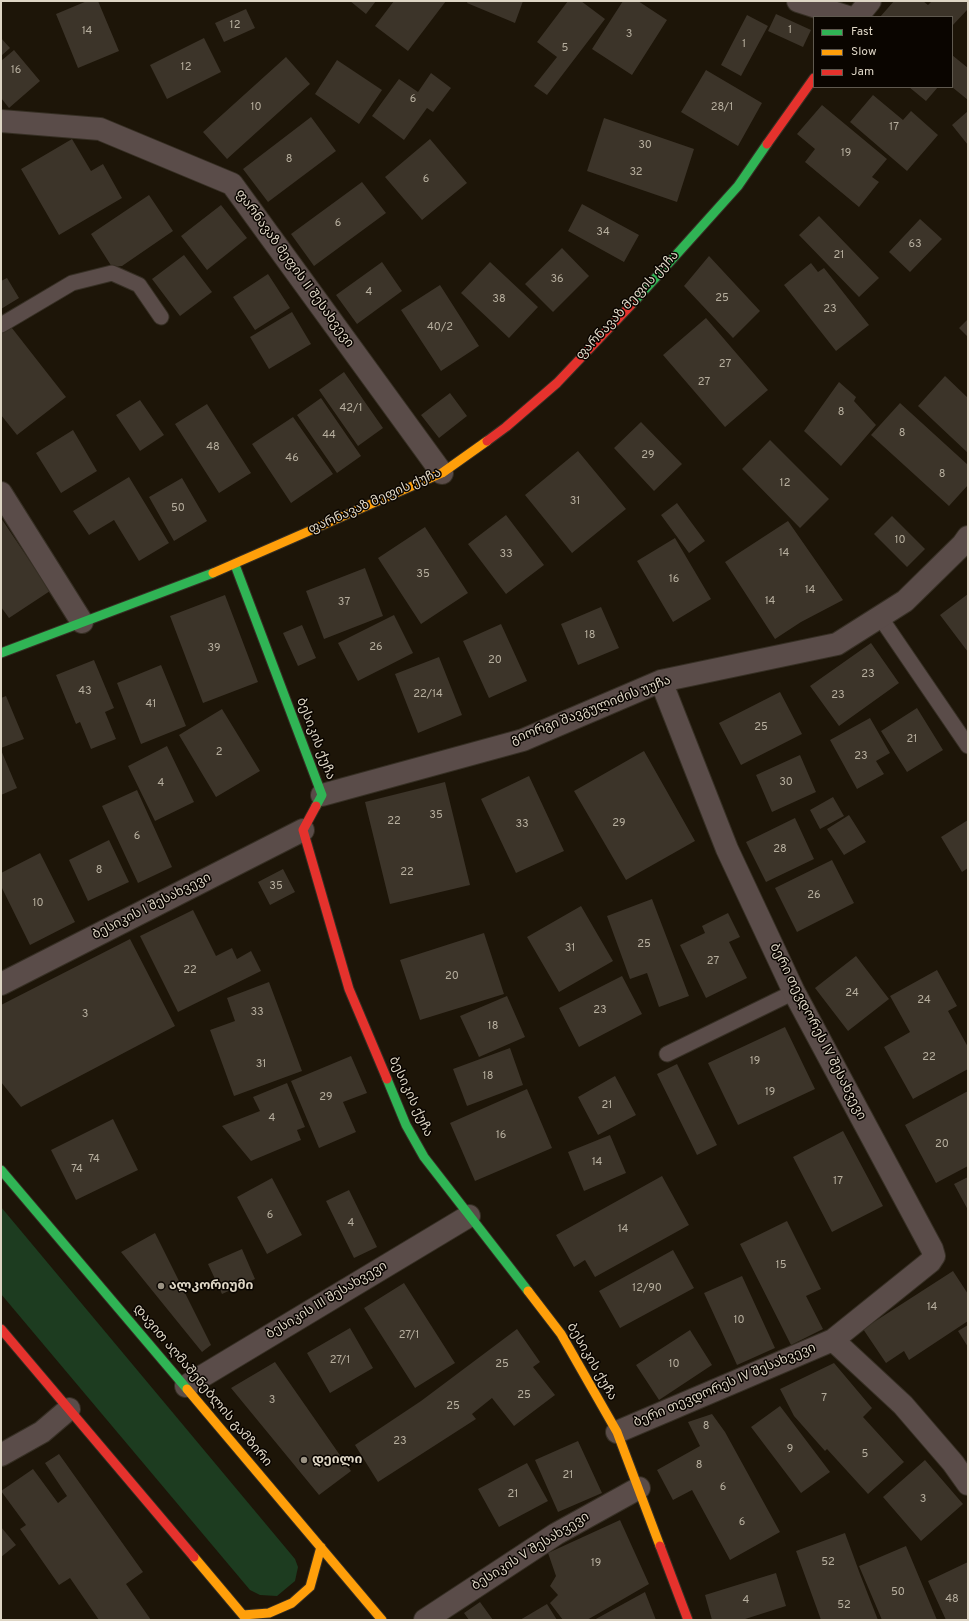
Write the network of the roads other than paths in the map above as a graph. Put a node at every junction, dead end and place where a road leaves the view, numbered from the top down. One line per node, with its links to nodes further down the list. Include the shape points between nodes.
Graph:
1 (798, 1): 3 (street)
2 (870, 1): 4 (street)
3 (845, 16)
4 (858, 16)
5 (813, 79): 9 (street, ფარნავაზ მეფის ქუჩა, via 738,186 657,277 557,383 506,427)
6 (1, 121): 9 (street, ფარნავაზ მეფის II შესახვევი, via 100,129 232,184)
7 (161, 317): 8 (lane, via 139,285 112,273 72,283)
8 (1, 325)
9 (442, 473): 12 (street, ფარნავაზ მეფის ქუჩა)
10 (1, 493): 14 (street)
11 (968, 537): 13 (street, გიორგი შავგულიძის უუჩა, via 964,544 905,601)
12 (235, 565): 14 (street, ფარნავაზ მეფის ქუჩა); 18 (street, ბესიკის ქუჩა)
13 (880, 617): 16 (street, გიორგი შავგულიძის უუჩა, via 837,644); 17 (lane)
14 (82, 622): 15 (street, ფარნავაზ მეფის ქუჩა)
15 (1, 653)
16 (661, 681): 18 (street, გიორგი შავგულიძის უუჩა, via 523,740); 21 (street, ბერი თევდორეს IV შესახვევი, via 727,849)
17 (968, 746)
18 (322, 795): 19 (street, ბესიკის ქუჩა)
19 (303, 830): 20 (street, ბესიკის I შესახვევი); 24 (street, ბესიკის ქუჩა, via 349,988 406,1125 424,1156)
20 (1, 984)
21 (794, 992): 22 (lane); 26 (street, ბერი თევდორეს IV შესახვევი, via 934,1256 930,1262)
22 (667, 1054)
23 (1, 1170): 27 (street, დავით აღმაშენებლის გამზირი)
24 (469, 1216): 27 (street, ბესიკის III შესახვევი); 29 (street, ბესიკის ქუჩა, via 561,1334)
25 (1, 1330): 28 (street)
26 (833, 1340): 29 (street, ბერი თევდორეს IV შესახვევი); 31 (street, ბერი თევდორეს IV შესახვევი, via 903,1405)
27 (186, 1386): 33 (street, დავით აღმაშენებლის გამზირი)
28 (69, 1409): 30 (street, via 42,1432); 34 (street)
29 (617, 1432): 32 (street, ბესიკის ქუჩა)
30 (1, 1455)
31 (968, 1484)
32 (639, 1488): 36 (street, ბესიკის V შესახვევი, via 556,1534); 37 (street, ბესიკის ქუჩა)
33 (321, 1547): 34 (street, via 310,1587 292,1603 269,1613); 35 (street, დავით აღმაშენებლის გამზირი)
34 (245, 1617)
35 (382, 1620)
36 (425, 1620)
37 (688, 1620)

